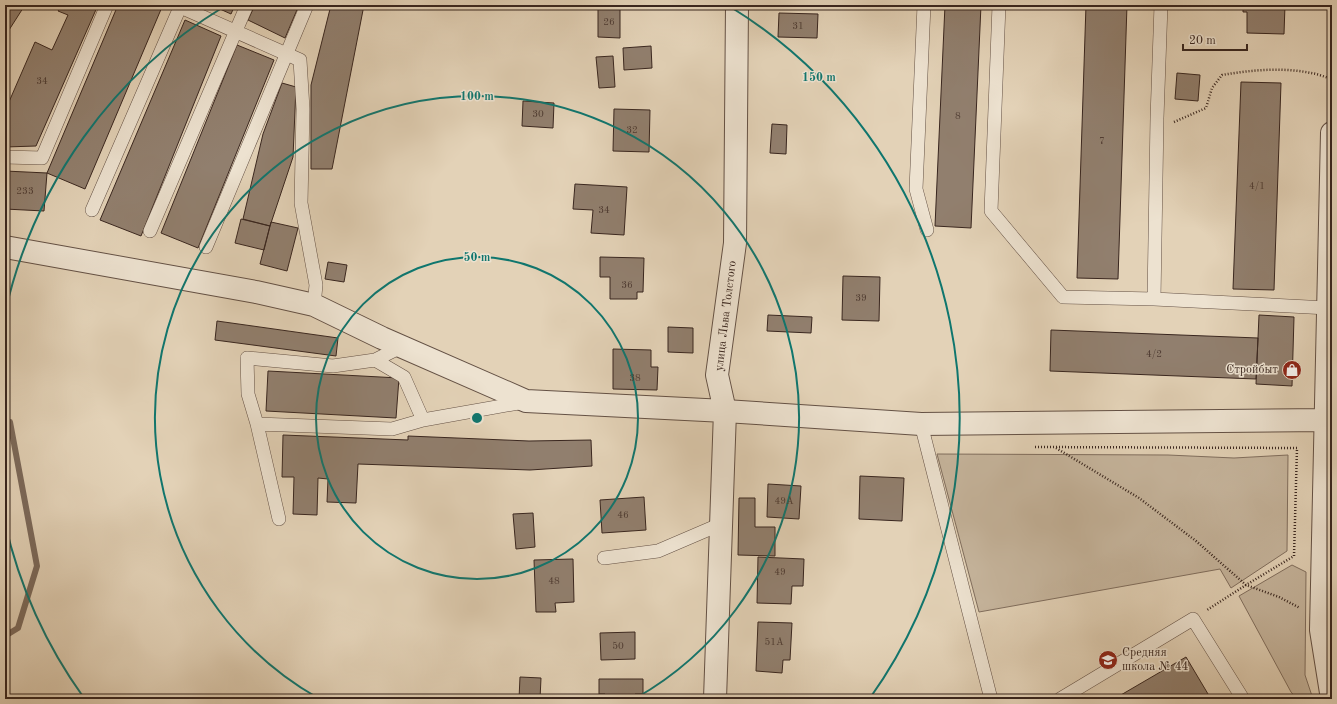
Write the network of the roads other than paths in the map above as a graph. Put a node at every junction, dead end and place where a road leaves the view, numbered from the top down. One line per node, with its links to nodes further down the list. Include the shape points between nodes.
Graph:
1 (107, 5): 12 (lane, via 42,158)
2 (247, 5): 9 (lane)
3 (307, 5): 10 (lane)
4 (737, 5): 24 (street, улица Льва Толстого, via 735,243 717,375)
5 (924, 5): 14 (lane, via 916,189)
6 (1000, 5): 18 (lane, via 991,211 1063,298)
7 (1161, 5): 18 (lane)
8 (179, 6): 9 (lane); 13 (lane)
9 (236, 31): 10 (lane); 15 (lane)
10 (287, 53): 17 (lane); 19 (lane, via 300,60 303,109 301,204 316,285)
11 (1332, 133): 20 (street)
12 (5, 157)
13 (92, 210)
14 (927, 230)
15 (150, 232)
16 (5, 247): 19 (street)
17 (206, 247)
18 (1154, 299): 20 (lane)
19 (314, 305): 21 (street)
20 (1328, 308): 26 (street)
21 (401, 347): 22 (lane); 23 (street)
22 (375, 360): 25 (lane, via 404,377); 27 (lane, via 333,366 248,358 248,394)
23 (526, 401): 24 (street); 25 (lane)
24 (725, 411): 28 (street); 30 (street, улица Льва Толстого)
25 (423, 420): 27 (lane, via 392,430)
26 (1329, 420): 28 (street); 36 (street, via 1322,630)
27 (257, 424): 29 (lane)
28 (921, 424): 33 (lane)
29 (279, 519)
30 (721, 524): 31 (lane, via 658,551); 32 (street, улица Льва Толстого)
31 (604, 558)
32 (715, 699)
33 (991, 699)
34 (1060, 699): 35 (lane, via 1193,620)
35 (1243, 699)
36 (1332, 699)

